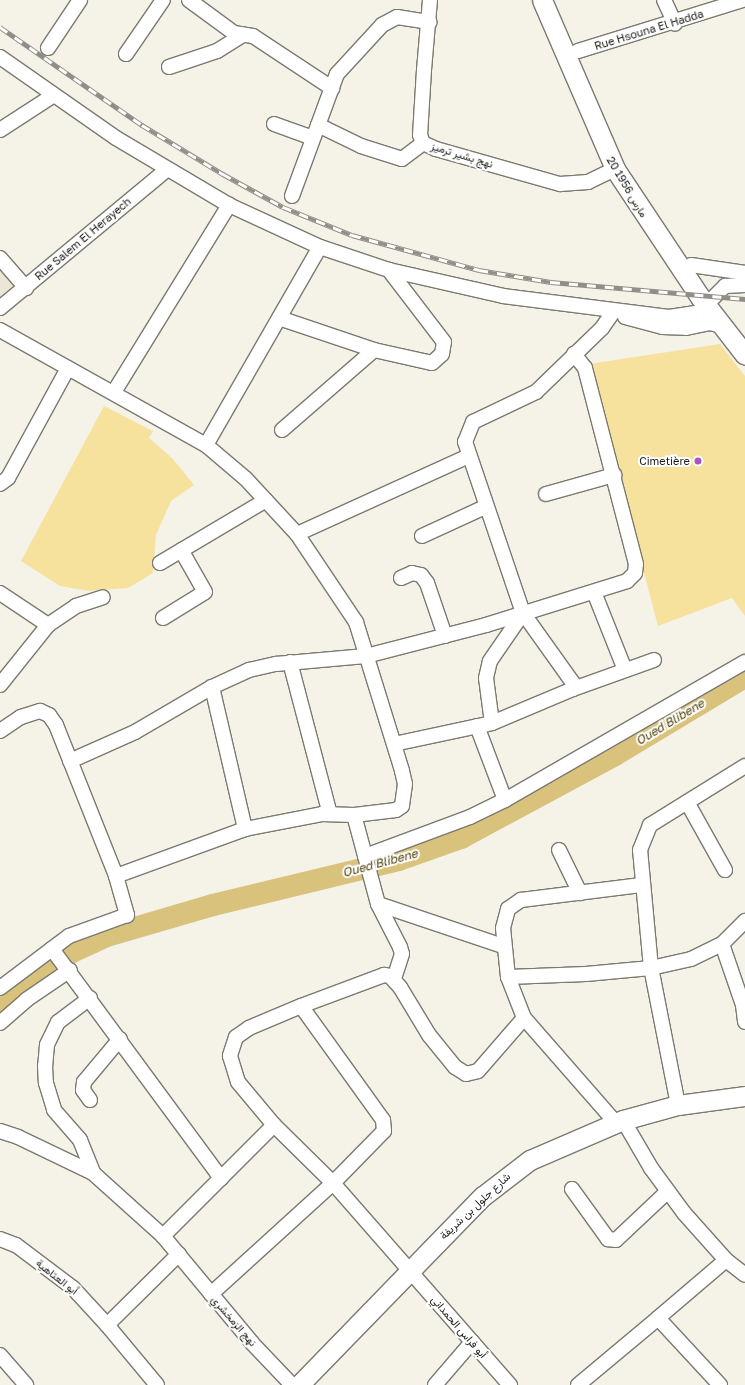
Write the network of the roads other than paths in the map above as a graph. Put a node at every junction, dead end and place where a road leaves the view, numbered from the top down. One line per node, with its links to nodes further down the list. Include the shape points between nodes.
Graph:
1 (80, 0): 12 (street)
2 (163, 0): 14 (street)
3 (189, 0): 11 (street, via 234,33)
4 (430, 0): 9 (street, نهج بشير ترميز)
5 (542, 0): 24 (main road, 20 مارس 1956)
6 (555, 0): 13 (main road, 20 مارس 1956)
7 (664, 0): 10 (street)
8 (742, 0): 10 (street, Rue Hsouna El Hadda)
9 (430, 22): 17 (street, via 397,17 382,25 337,74); 23 (street, نهج بشير ترميز, via 420,135)
10 (675, 24): 13 (street, Rue Hsouna El Hadda)
11 (243, 35): 16 (street, via 217,51); 17 (street, via 253,36)
12 (48, 48)
13 (578, 52): 30 (main road, 20 مارس 1956, via 625,162)
14 (126, 54)
15 (0, 58): 18 (street)
16 (169, 67)
17 (332, 88): 20 (street)
18 (54, 95): 21 (street); 25 (street)
19 (274, 124): 22 (street)
20 (318, 125): 22 (street); 23 (street, via 361,146 402,159)
21 (0, 130)
22 (313, 138): 26 (street)
23 (423, 143): 24 (street, نهج بشير ترميز, via 436,149 560,184 588,182)
24 (615, 169): 35 (main road, 20 مارس 1956)
25 (166, 170): 27 (street); 34 (street, Rue Salem El Herayech)
26 (292, 196)
27 (229, 205): 28 (street); 46 (street)
28 (320, 247): 31 (street); 38 (street)
29 (0, 258): 34 (street)
30 (691, 265): 32 (street); 35 (main road, 20 مارس 1956)
31 (388, 270): 37 (street, via 503,296); 42 (street, via 444,342 442,354 432,363)
32 (745, 273)
33 (745, 285): 35 (street, via 725,286)
34 (26, 288): 36 (street, Rue Salem El Herayech)
35 (711, 302): 37 (street, via 680,317); 39 (main road, 20 مارس 1956); 41 (main road, 20 مارس 1956)
36 (0, 308)
37 (614, 311): 39 (street, via 636,322 662,327 686,328 710,323); 43 (street, via 602,328)
38 (279, 318): 42 (street); 48 (street)
39 (722, 326): 44 (main road, 20 مارس 1956)
40 (0, 330): 45 (street)
41 (745, 337)
42 (374, 350): 47 (street)
43 (574, 354): 49 (street, via 536,392 473,422 465,442); 50 (street, via 585,368)
44 (745, 355)
45 (68, 368): 46 (street); 51 (street)
46 (114, 392): 48 (street)
47 (282, 430)
48 (206, 445): 53 (street)
49 (468, 457): 54 (street); 55 (street)
50 (614, 475): 52 (street); 60 (street, via 636,564 635,573 627,581)
51 (4, 481)
52 (546, 494)
53 (266, 500): 55 (street); 57 (street)
54 (485, 507): 56 (street); 63 (street)
55 (297, 534): 67 (street, via 356,622)
56 (422, 536)
57 (181, 550): 58 (street); 64 (street, via 205,592)
58 (160, 563)
59 (400, 578): 66 (street, via 412,573 421,575 427,583)
60 (594, 592): 63 (street); 71 (street)
61 (0, 593): 65 (street)
62 (103, 597): 65 (street, via 76,606)
63 (523, 613): 66 (street); 74 (street, via 573,683); 75 (street, via 490,661 486,678)
64 (163, 618)
65 (48, 625): 72 (street)
66 (445, 636): 67 (street)
67 (366, 656): 69 (street); 78 (street)
68 (654, 660): 71 (street)
69 (290, 662): 73 (street, via 249,670); 83 (street)
70 (745, 662): 81 (street)
71 (625, 670): 74 (street)
72 (0, 685)
73 (212, 687): 79 (street, via 135,732); 85 (street)
74 (573, 689): 75 (street)
75 (492, 723): 76 (street)
76 (477, 726): 78 (street); 81 (street)
77 (0, 731): 79 (street, via 21,716 40,711 49,715 56,725)
78 (394, 744): 84 (street, via 405,784 402,806 396,810)
79 (70, 761): 89 (street)
80 (745, 766): 82 (street)
81 (504, 800): 87 (street, via 470,817)
82 (687, 802): 88 (street); 90 (street, via 650,825 642,837)
83 (330, 814): 84 (street); 85 (street)
84 (354, 815): 87 (street)
85 (246, 828): 89 (street)
86 (559, 850): 91 (street)
87 (366, 859): 92 (street)
88 (725, 870)
89 (116, 876): 96 (street, via 127,915 69,936)
90 (642, 885): 91 (street); 98 (street)
91 (580, 892): 95 (street, via 514,903 504,918)
92 (378, 904): 95 (street); 100 (street, via 402,954)
93 (745, 921): 94 (street)
94 (722, 944): 98 (street, via 691,959); 103 (street)
95 (503, 946): 99 (street)
96 (54, 950): 97 (street); 101 (street)
97 (68, 967): 102 (street); 107 (street)
98 (650, 968): 99 (street); 111 (street)
99 (508, 977): 105 (street)
100 (394, 979): 104 (street, أبو فراس الحمداني, via 384,975); 105 (street, via 429,1035 455,1067 466,1074 478,1071)
101 (0, 988)
102 (90, 998): 108 (street); 115 (street, via 58,1022 47,1045 45,1066 46,1083 54,1110 80,1140)
103 (744, 1005): 106 (street)
104 (301, 1006): 113 (street, أبو فراس الحمداني, via 249,1028 236,1037 230,1048 238,1082); 117 (street, via 385,1125 375,1142)
105 (524, 1018): 112 (street)
106 (745, 1022)
107 (0, 1023)
108 (120, 1039): 110 (street, via 84,1082 83,1090); 116 (street)
109 (745, 1096): 111 (main road, شارع جلول بن شريفة)
110 (90, 1100)
111 (678, 1105): 112 (main road, شارع جلول بن شريفة)
112 (619, 1121): 119 (street); 124 (main road, شارع جلول بن شريفة, via 547,1150 515,1169 483,1196)
113 (274, 1125): 116 (street); 117 (street, أبو فراس الحمداني)
114 (0, 1132): 115 (street, via 18,1137)
115 (93, 1173): 120 (street)
116 (222, 1178): 120 (street)
117 (333, 1183): 124 (street, أبو فراس الحمداني); 126 (street)
118 (572, 1189): 119 (street, via 608,1239 616,1240)
119 (668, 1191): 123 (street)
120 (163, 1236): 122 (street, نهج الزمخشري)
121 (0, 1239): 128 (street, أبو العتاهية, via 16,1245 73,1288)
122 (179, 1254): 126 (street, نهج الزمخشري); 128 (street)
123 (726, 1260): 125 (street); 127 (street)
124 (409, 1270): 129 (street, أبو فراس الحمداني); 134 (main road, شارع جلول بن شريفة)
125 (745, 1275)
126 (211, 1294): 133 (street, نهج الزمخشري)
127 (658, 1318): 137 (street); 138 (street)
128 (107, 1326): 132 (street, أبو العتاهية)
129 (472, 1342): 135 (street); 136 (street, أبو فراس الحمداني)
130 (0, 1355): 131 (street)
131 (26, 1385)
132 (157, 1385)
133 (292, 1385)
134 (299, 1385)
135 (436, 1385)
136 (510, 1385)
137 (578, 1385)
138 (720, 1385)

